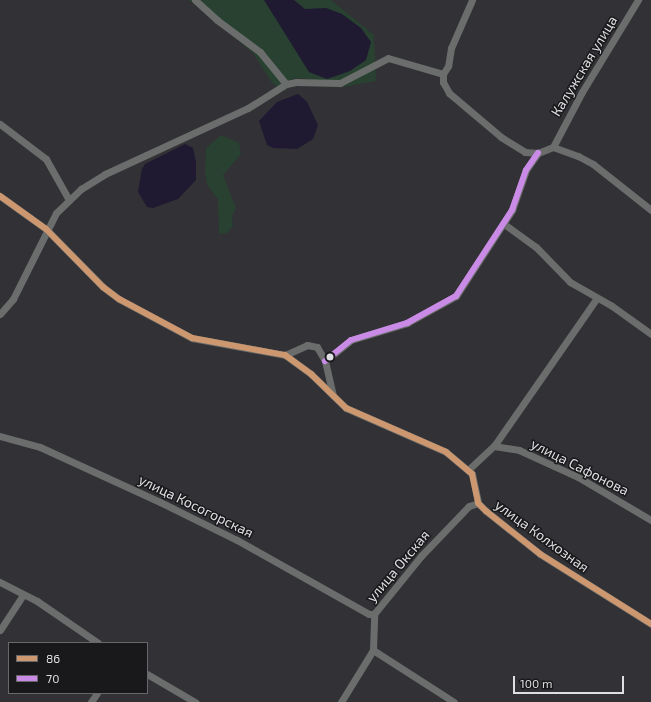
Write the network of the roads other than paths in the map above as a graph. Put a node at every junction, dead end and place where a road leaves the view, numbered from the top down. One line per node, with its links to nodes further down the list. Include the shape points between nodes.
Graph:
1 (195, 0): 5 (street, via 260,52)
2 (472, 0): 4 (street, via 451,48 448,66)
3 (638, 0): 7 (street, Калужская улица, via 582,92)
4 (443, 74): 5 (street, via 388,58 340,83); 8 (street, via 443,82 449,93 472,114 501,137 526,152)
5 (286, 84): 10 (street, via 248,108 105,174 81,188)
6 (0, 124): 10 (street, via 46,159)
7 (553, 147): 8 (street); 11 (street, via 593,164)
8 (538, 153): 12 (street, via 526,170 512,210)
9 (0, 196): 13 (street)
10 (68, 200): 13 (street)
11 (651, 210)
12 (504, 224): 14 (street, via 536,247 570,282); 18 (street, via 456,296 406,323 351,340)
13 (46, 229): 15 (street, via 13,299); 17 (street, via 114,295 192,338)
14 (597, 298): 16 (street); 21 (street)
15 (0, 314)
16 (651, 334)
17 (284, 355): 18 (street, via 312,342); 19 (street, via 311,374)
18 (328, 360): 19 (street)
19 (334, 398): 22 (street, via 353,411 442,451)
20 (0, 436): 27 (street, улица Косогорская, via 40,447 153,498 238,540 369,614)
21 (494, 446): 22 (street); 24 (street, улица Сафонова, via 519,450 578,477)
22 (469, 469): 23 (street, улица Колхозная)
23 (478, 503): 27 (street, улица Окская, via 469,506 421,556); 28 (street, улица Колхозная, via 540,554)
24 (651, 520)
25 (0, 582): 26 (street)
26 (23, 595): 29 (street); 30 (street, via 37,601)
27 (374, 614): 31 (street, улица Окская)
28 (651, 624)
29 (0, 630)
30 (97, 642)
31 (373, 650): 34 (street); 35 (street)
32 (148, 675): 33 (street)
33 (195, 702)
34 (341, 702)
35 (454, 702)

